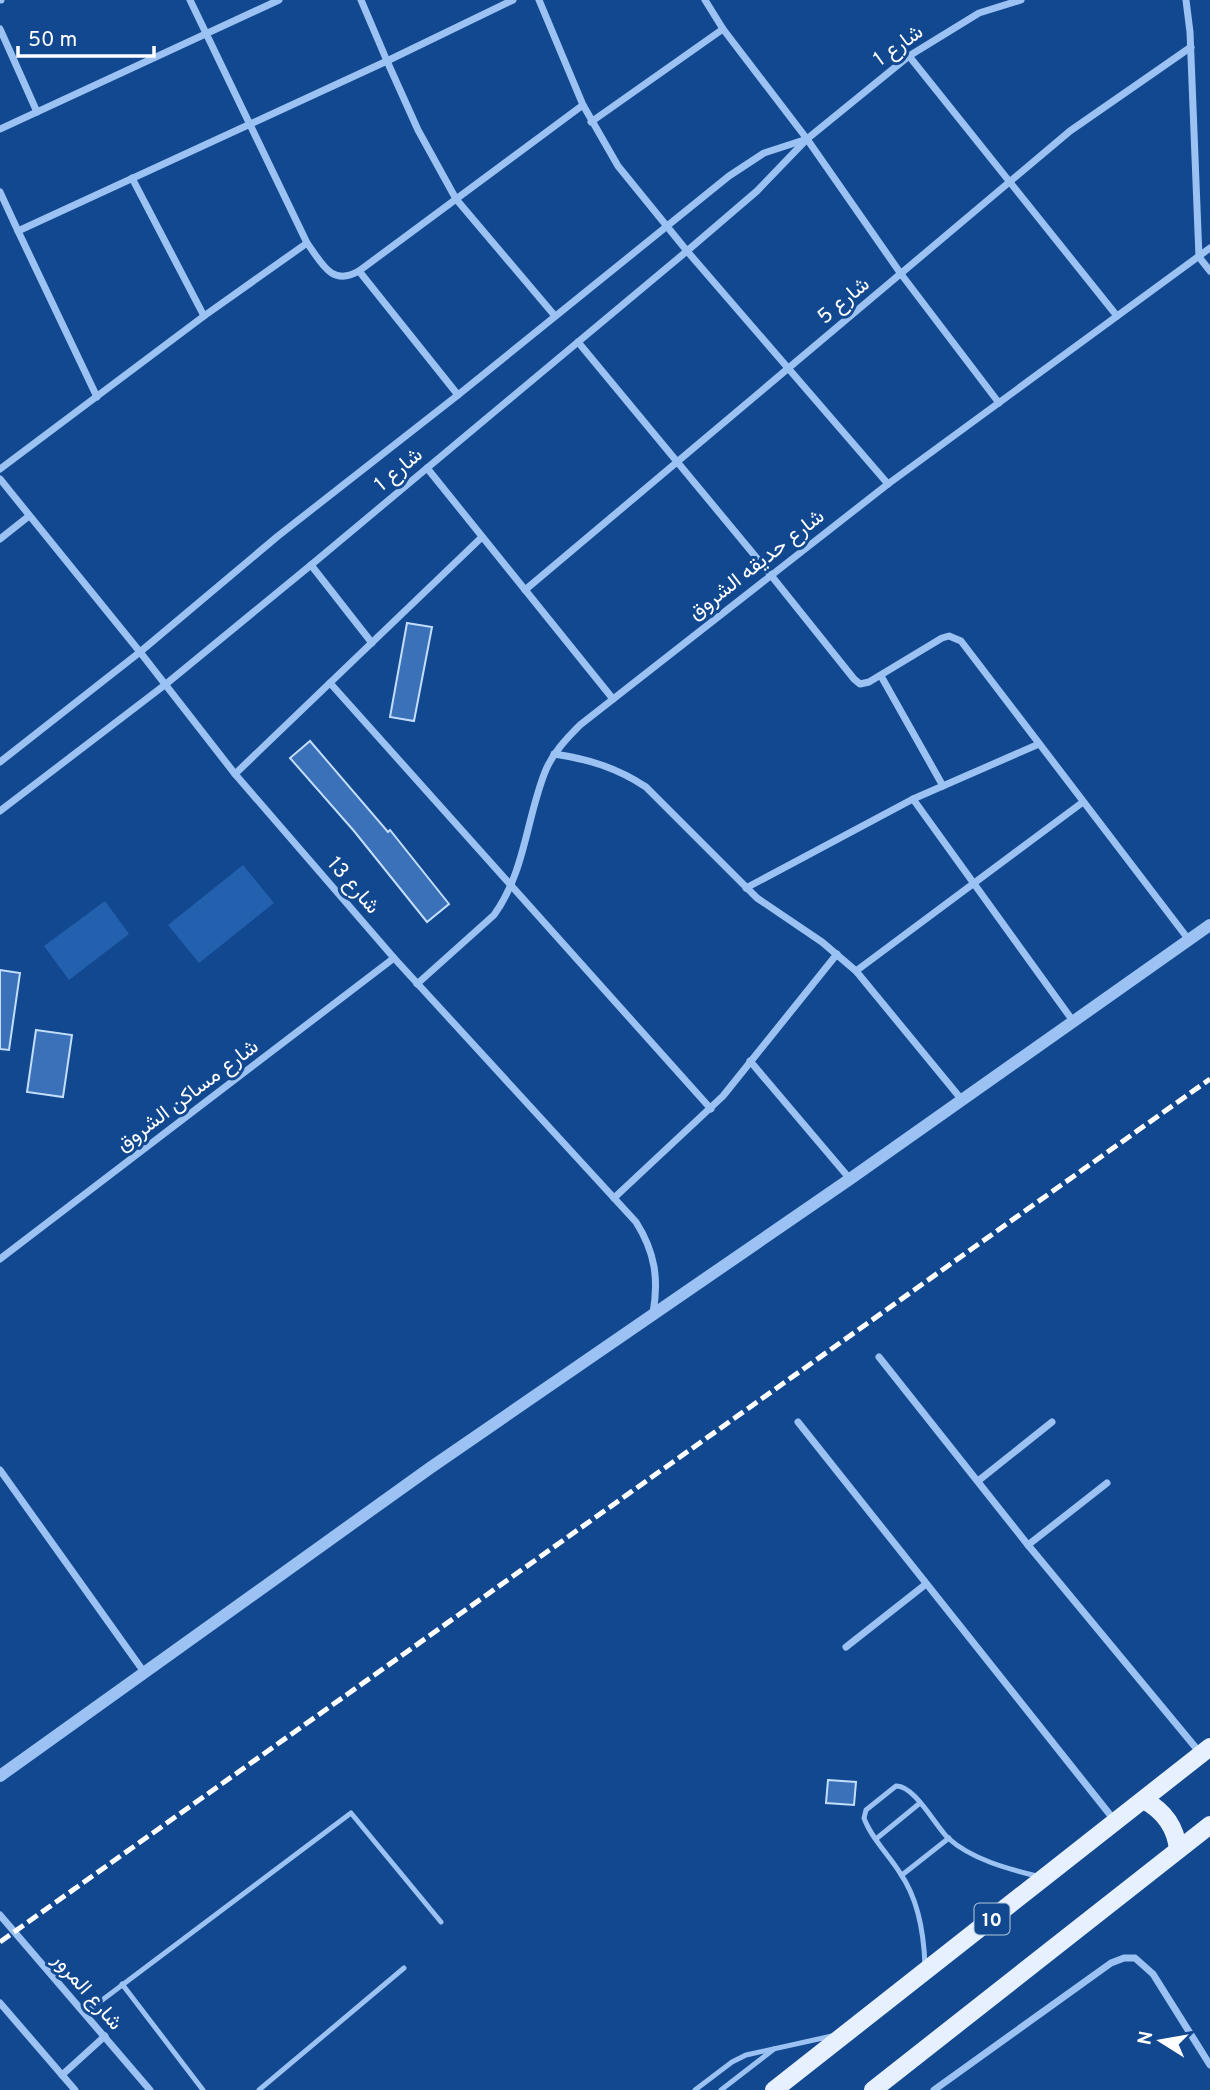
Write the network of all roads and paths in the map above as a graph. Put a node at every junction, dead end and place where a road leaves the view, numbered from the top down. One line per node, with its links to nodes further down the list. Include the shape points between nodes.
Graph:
1 (190, 0): 11 (street)
2 (279, 0): 11 (street)
3 (361, 0): 14 (street)
4 (513, 0): 14 (street)
5 (539, 0): 15 (street)
6 (705, 0): 10 (street)
7 (1021, 0): 13 (street, شارع 1, via 979,13)
8 (1186, 0): 12 (street)
9 (0, 29): 16 (street)
10 (723, 29): 17 (street); 20 (street)
11 (205, 34): 16 (street); 18 (street)
12 (1191, 47): 22 (street, شارع 5, via 1070,131); 30 (street)
13 (909, 56): 20 (street, شارع 1); 22 (street)
14 (387, 61): 18 (street); 24 (street)
15 (583, 105): 17 (street); 24 (street)
16 (37, 112): 19 (street)
17 (592, 122): 25 (street, via 618,166)
18 (249, 125): 21 (street); 27 (street)
19 (0, 130)
20 (807, 139): 25 (street, شارع 1, via 764,153); 29 (street, شارع 1, via 757,191); 33 (street)
21 (132, 178): 26 (street); 34 (street)
22 (1011, 181): 33 (street, شارع 5); 36 (street)
23 (0, 192): 26 (street)
24 (456, 199): 31 (street); 35 (street)
25 (667, 225): 29 (street); 35 (street, شارع 1)
26 (18, 231): 40 (street)
27 (307, 243): 31 (street, via 330,274 350,276); 34 (street)
28 (1210, 248): 30 (street, شارع حديقه الشروق)
29 (687, 251): 37 (street, شارع 1); 38 (street)
30 (1199, 257): 32 (street); 36 (street, شارع حديقه الشروق)
31 (359, 271): 39 (street)
32 (1210, 271)
33 (901, 274): 38 (street, شارع 5); 41 (street)
34 (204, 316): 40 (street)
35 (555, 316): 39 (street, شارع 1)
36 (1117, 316): 41 (street, شارع حديقه الشروق)
37 (578, 342): 42 (street); 43 (street, شارع 1)
38 (788, 369): 42 (street, شارع 5); 46 (street)
39 (458, 396): 54 (street, شارع 1, via 278,536)
40 (97, 397): 44 (street)
41 (999, 403): 46 (street, شارع حديقه الشروق)
42 (677, 462): 51 (street); 52 (street, شارع 5)
43 (427, 468): 48 (street); 50 (street, شارع 1)
44 (0, 469)
45 (0, 480): 47 (street, شارع 13)
46 (888, 484): 51 (street, شارع حديقه الشروق)
47 (29, 516): 49 (street); 54 (street, شارع 13)
48 (482, 537): 52 (street); 53 (street)
49 (0, 539)
50 (311, 565): 53 (street); 57 (street, شارع 1)
51 (771, 574): 55 (street, via 853,679 860,684); 58 (street, شارع حديقه الشروق)
52 (525, 590): 58 (street)
53 (372, 643): 56 (street)
54 (141, 652): 57 (street, شارع 13); 61 (street, شارع 1)
55 (881, 676): 59 (street, via 942,638 957,638); 63 (street)
56 (330, 683): 62 (street); 68 (street)
57 (166, 684): 62 (street, شارع 13); 66 (street, شارع 1)
58 (613, 699): 60 (street, شارع حديقه الشروق)
59 (1039, 744): 63 (street); 65 (street)
60 (554, 754): 68 (street, شارع حديقه الشروق); 69 (street, via 603,764 646,787)
61 (0, 762)
62 (235, 774): 73 (street, شارع 13)
63 (943, 786): 64 (street)
64 (913, 799): 67 (street); 69 (street)
65 (1083, 802): 67 (street); 71 (street)
66 (0, 811)
67 (974, 884): 74 (street); 76 (street)
68 (512, 886): 75 (street, شارع حديقه الشروق, via 494,915); 79 (street)
69 (746, 888): 72 (street)
70 (1210, 925): 71 (street)
71 (1189, 941): 76 (street)
72 (837, 954): 74 (street); 77 (street)
73 (394, 958): 75 (street, شارع 13); 82 (street, شارع مساكن الشروق)
74 (856, 971): 78 (street)
75 (417, 984): 81 (street, شارع 13)
76 (1073, 1021): 78 (street)
77 (750, 1061): 79 (street); 80 (street)
78 (962, 1100): 80 (street)
79 (710, 1109): 81 (street)
80 (850, 1179): 83 (street)
81 (614, 1199): 83 (street, شارع 13, via 636,1222 653,1257 657,1276)
82 (0, 1259)
83 (652, 1316): 93 (street, via 429,1468)
84 (878, 1357): 88 (street)
85 (798, 1422): 91 (street)
86 (1052, 1422): 88 (street)
87 (0, 1470): 93 (street)
88 (978, 1481): 90 (street)
89 (1107, 1483): 90 (street)
90 (1028, 1545): 94 (street)
91 (926, 1584): 92 (street); 98 (street)
92 (846, 1647)
93 (144, 1672): 95 (street)
94 (1205, 1751): 96 (main road, 10)
95 (0, 1776)
96 (1144, 1800): 98 (main road, 10); 102 (main road, via 1168,1820)
97 (920, 1803): 100 (lane); 101 (lane); 101 (lane, via 899,1785 866,1810 865,1823)
98 (1116, 1822): 104 (main road, 10)
99 (1210, 1825): 102 (main road)
100 (949, 1838): 103 (lane); 104 (lane, via 994,1864)
101 (876, 1839): 103 (lane)
102 (1178, 1850): 124 (main road)
103 (902, 1875): 108 (lane, via 921,1921)
104 (1044, 1878): 108 (main road, 10)
105 (0, 1915): 111 (street, شارع المرور)
106 (441, 1922): 109 (lane, via 351,1813)
107 (404, 1968): 120 (lane)
108 (925, 1971): 112 (main road, 10)
109 (122, 1984): 111 (lane); 119 (lane)
110 (0, 2003): 116 (street)
111 (85, 2014): 113 (street, شارع المرور)
112 (845, 2034): 114 (lane); 123 (main road, 10)
113 (105, 2036): 116 (street); 118 (street, شارع المرور)
114 (776, 2047): 121 (lane, via 732,2062); 122 (lane)
115 (1210, 2065): 125 (street, via 1153,1974 1135,1958 1124,1958)
116 (62, 2075): 117 (street)
117 (75, 2090)
118 (149, 2090)
119 (203, 2090)
120 (259, 2090)
121 (695, 2090)
122 (721, 2090)
123 (774, 2090)
124 (873, 2090)
125 (934, 2090)

